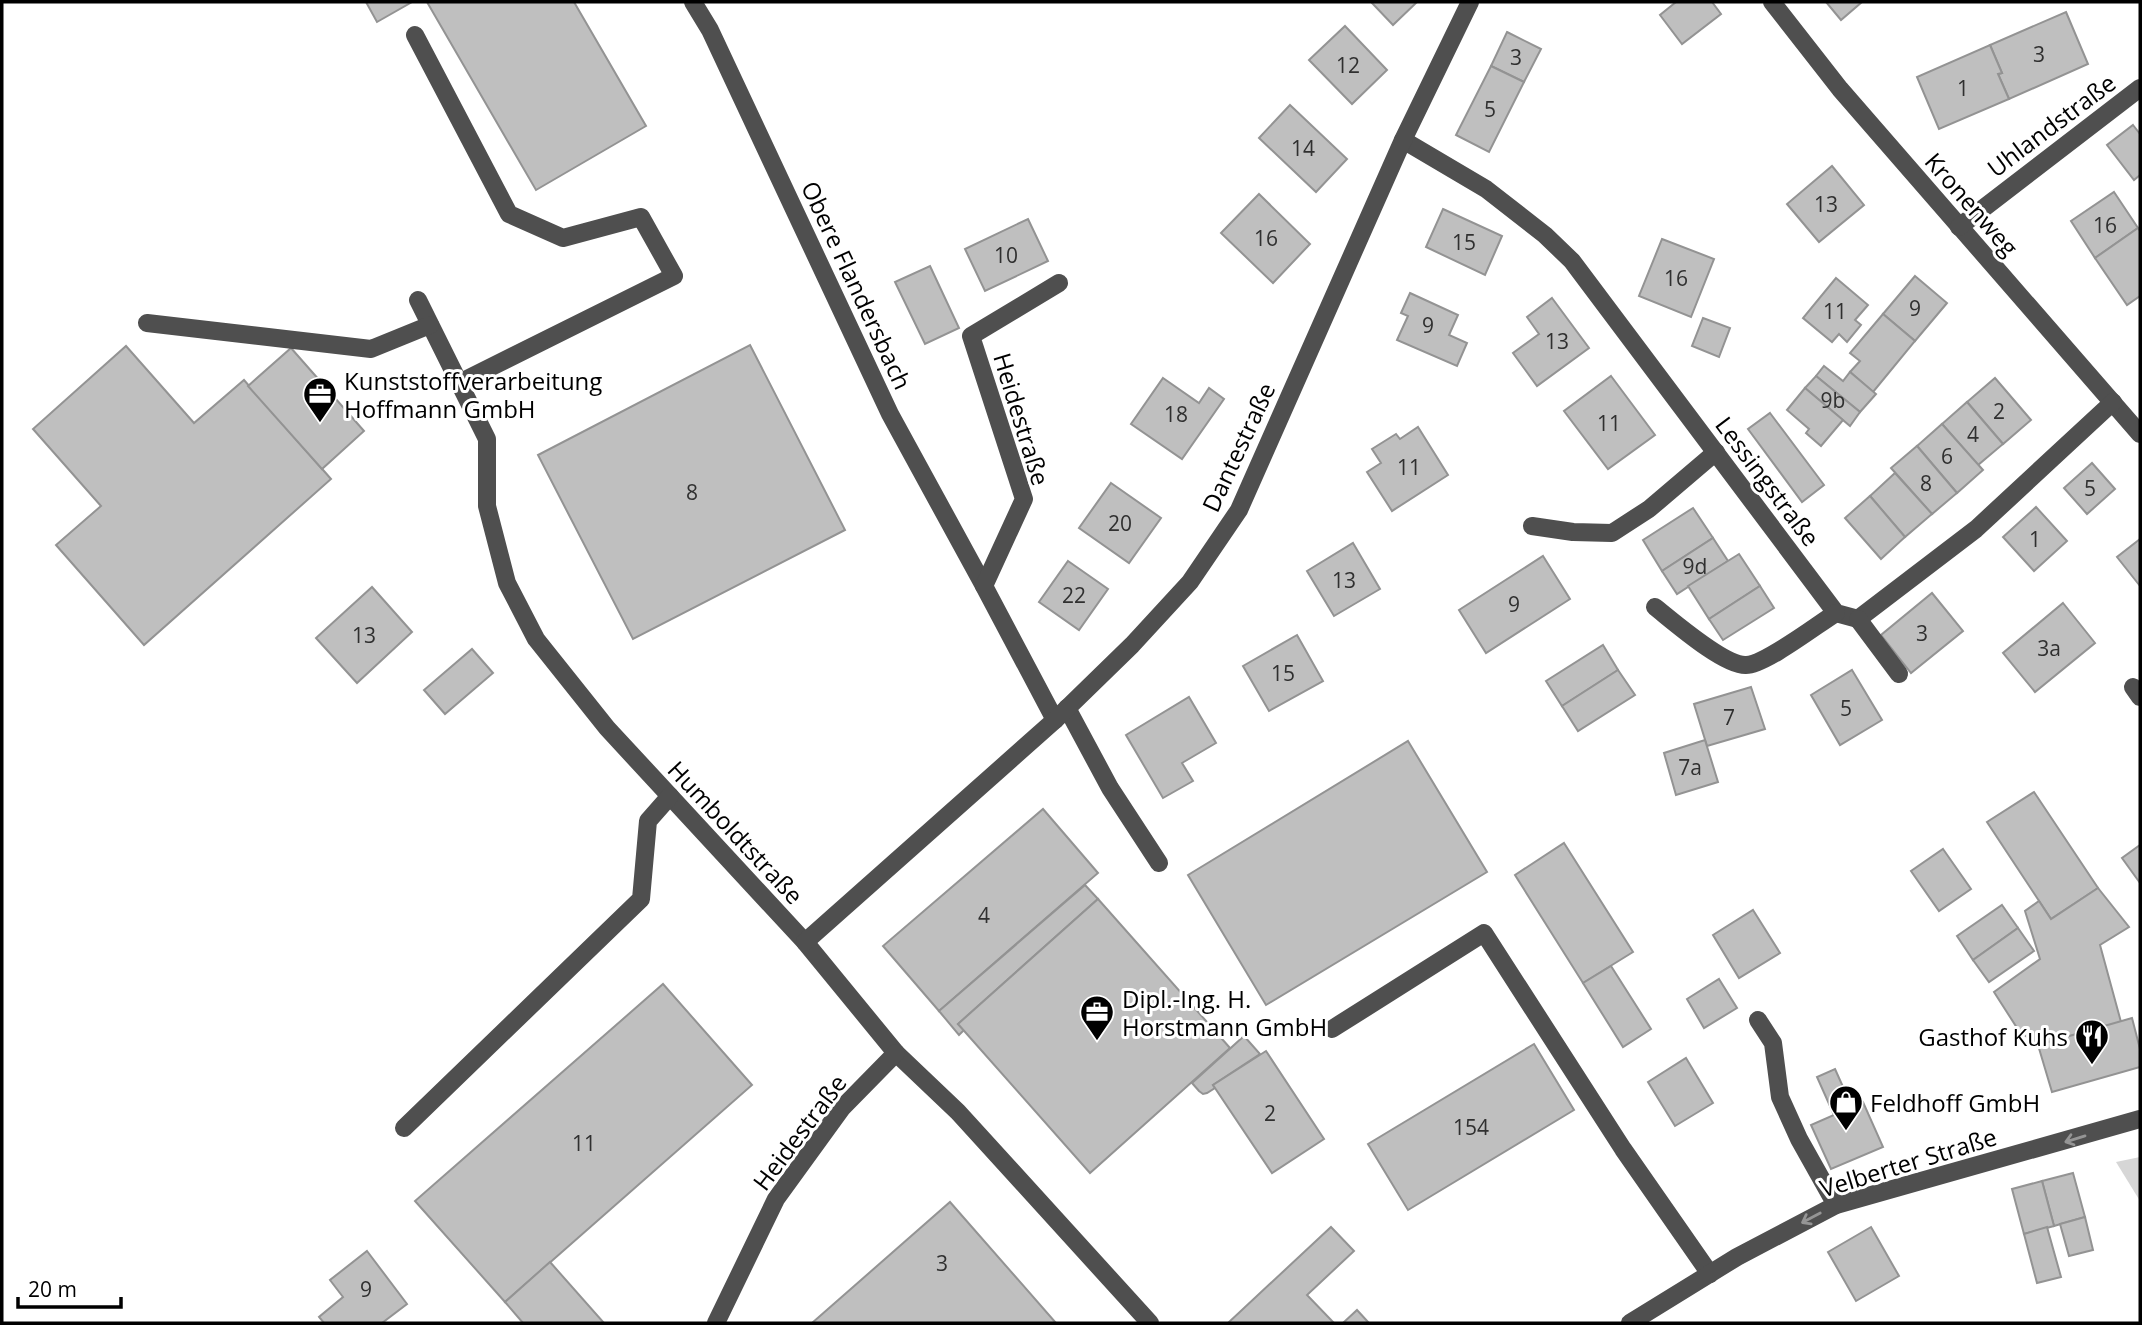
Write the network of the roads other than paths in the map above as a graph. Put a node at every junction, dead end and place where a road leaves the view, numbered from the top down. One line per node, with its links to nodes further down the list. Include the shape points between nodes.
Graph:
1 (693, 2): 17 (street, Obere Flandersbach, via 890,414)
2 (1470, 2): 6 (street, Dantestraße)
3 (1772, 2): 7 (street, Kronenweg)
4 (415, 35): 12 (street, via 509,214 564,238 641,217 674,276)
5 (2140, 88): 7 (street, Uhlandstraße)
6 (1403, 140): 15 (street, Lessingstraße, via 1486,189 1572,261); 22 (street, Dantestraße, via 1239,510 1191,582)
7 (1959, 227): 13 (street, Kronenweg)
8 (1059, 283): 17 (street, Heidestraße, via 971,336 1024,499)
9 (418, 300): 11 (street, Humboldtstraße)
10 (147, 323): 11 (street, via 371,349)
11 (430, 325): 12 (street, Humboldtstraße)
12 (459, 383): 23 (street, Humboldtstraße, via 487,439 486,506 506,583 536,639 607,728)
13 (2113, 402): 14 (street, Kronenweg); 20 (street, via 1976,529)
14 (2140, 434)
15 (1716, 452): 16 (street, via 1649,509 1612,533); 19 (street, Lessingstraße)
16 (1532, 526)
17 (984, 586): 22 (street)
18 (1655, 607): 19 (street, via 1727,661 1747,666)
19 (1836, 613): 20 (street)
20 (1858, 619): 21 (street)
21 (1899, 674)
22 (1061, 714): 24 (street); 25 (street, Dantestraße)
23 (670, 796): 25 (street, Humboldtstraße); 30 (street, via 648,821 641,899)
24 (1159, 863)
25 (804, 942): 28 (street, Humboldtstraße)
26 (1758, 1020): 31 (street, via 1773,1043 1780,1097)
27 (1332, 1029): 32 (street, via 1484,933)
28 (896, 1054): 33 (street, Heidestraße, via 842,1108 776,1199); 34 (street, Humboldtstraße, via 958,1112)
29 (2140, 1119): 31 (street, Velberter Straße, one-way to 31)
30 (404, 1128)
31 (1836, 1205): 32 (street, Velberter Straße, one-way to 32)
32 (1710, 1274): 35 (street, Velberter Straße)
33 (716, 1323)
34 (1150, 1323)
35 (1630, 1323)

